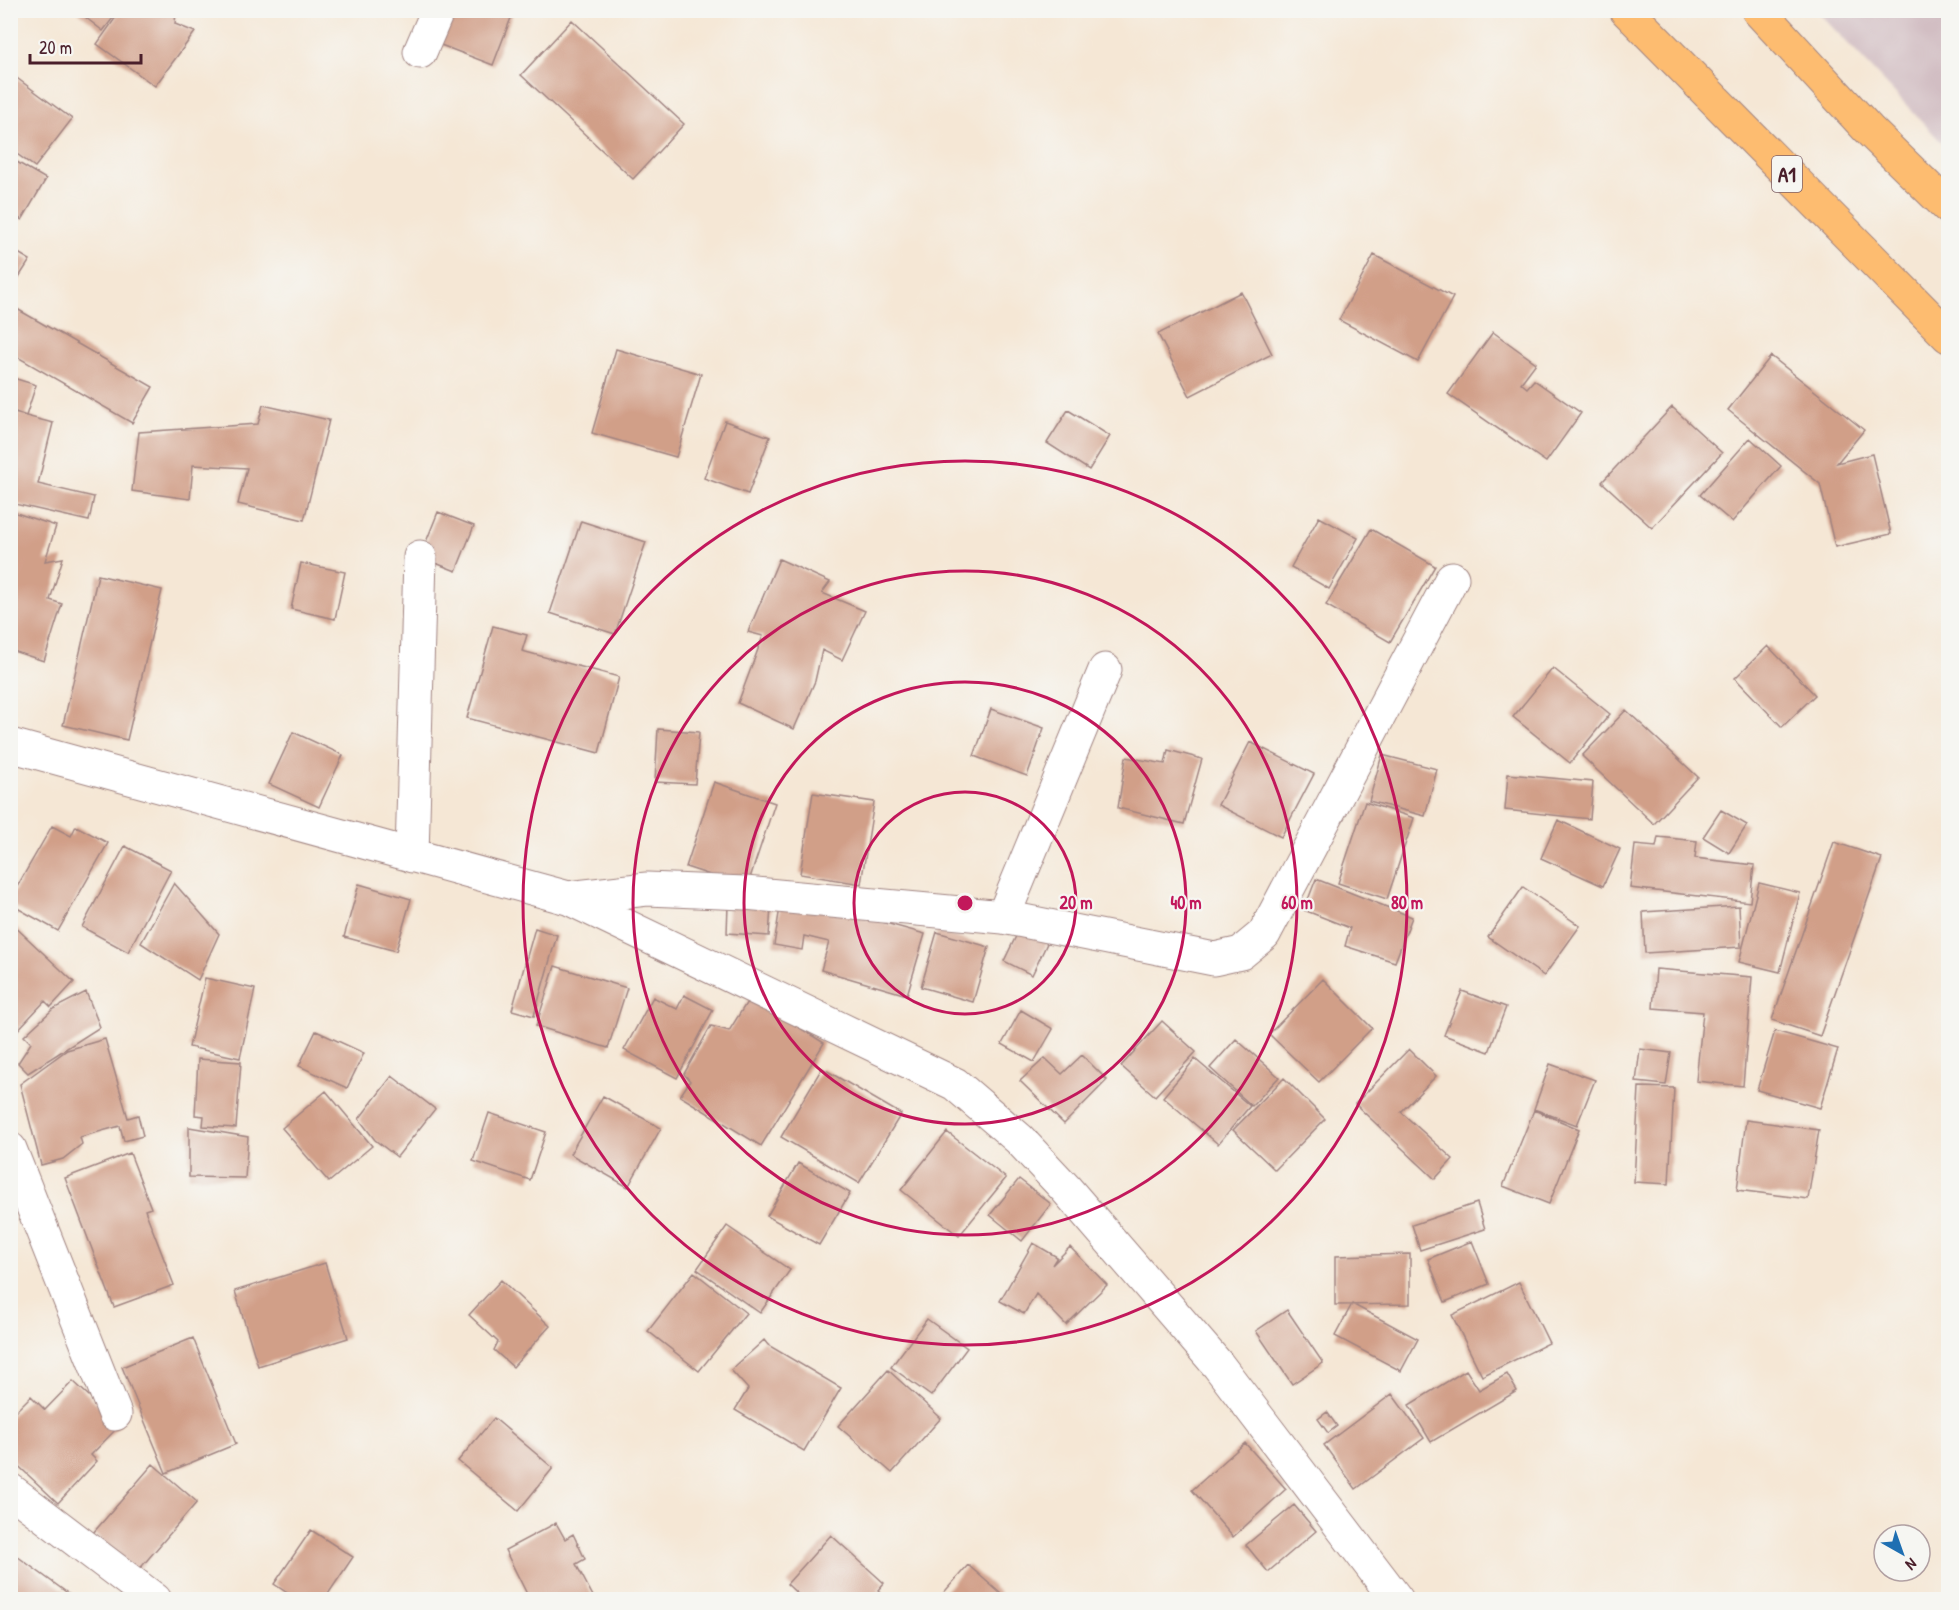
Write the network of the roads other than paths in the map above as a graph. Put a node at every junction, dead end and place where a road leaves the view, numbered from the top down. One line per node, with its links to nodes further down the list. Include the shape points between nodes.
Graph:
1 (438, 10): 4 (street)
2 (1626, 10): 6 (highway, A1)
3 (1758, 10): 5 (highway, via 1868,129)
4 (420, 52)
5 (1948, 207)
6 (1948, 336)
7 (420, 557): 11 (street)
8 (1452, 578): 13 (street, via 1264,934 1241,953 1214,959)
9 (1105, 670): 13 (street)
10 (10, 745): 11 (street)
11 (412, 856): 12 (street)
12 (567, 898): 13 (street, via 647,889 745,893); 18 (street, via 955,1084 1019,1139 1066,1189 1218,1365)
13 (1003, 917)
14 (12, 1156): 15 (street)
15 (115, 1414)
16 (10, 1490): 17 (street)
17 (155, 1599)
18 (1397, 1599)

